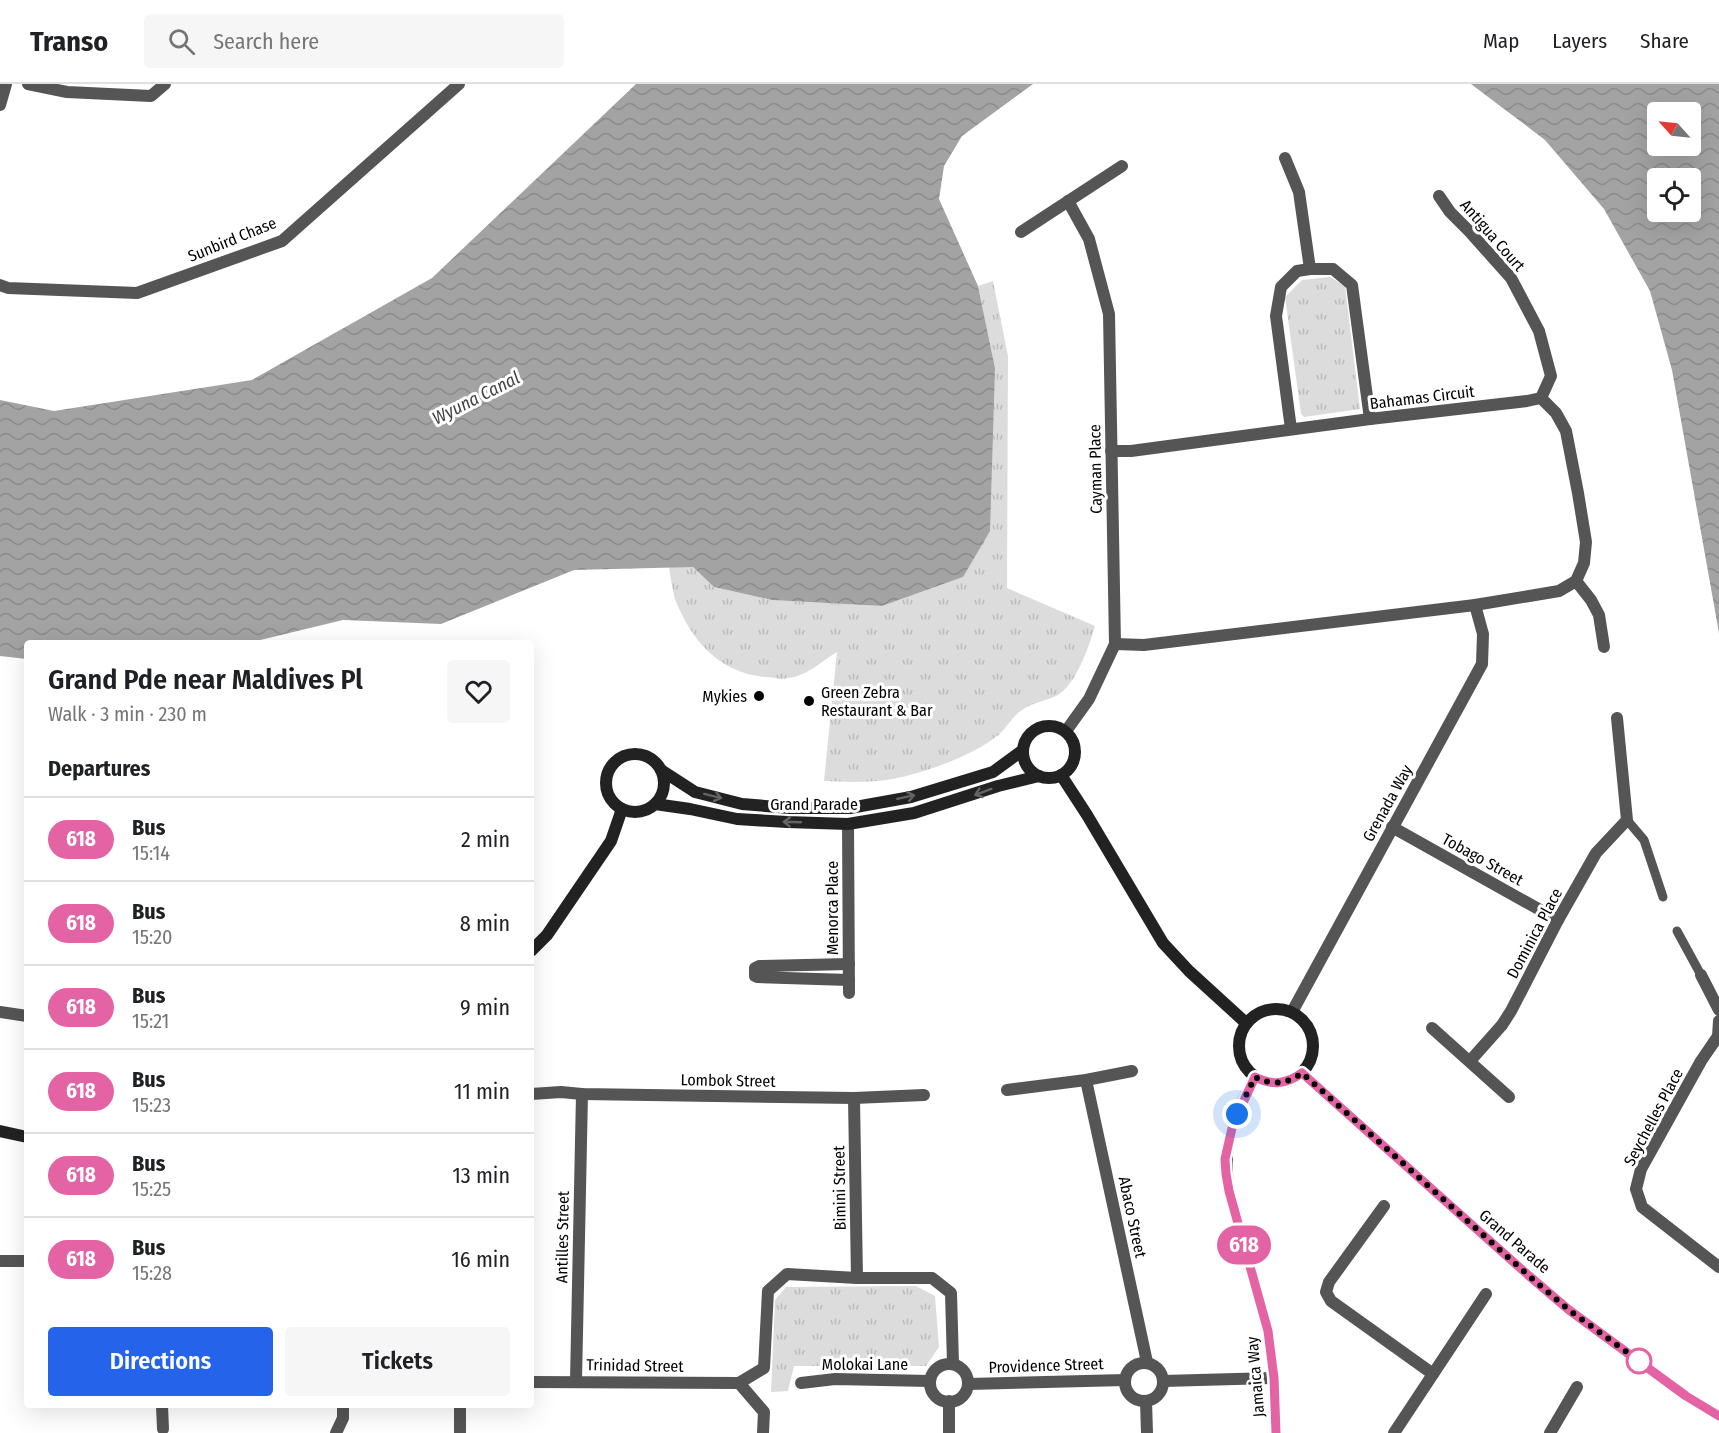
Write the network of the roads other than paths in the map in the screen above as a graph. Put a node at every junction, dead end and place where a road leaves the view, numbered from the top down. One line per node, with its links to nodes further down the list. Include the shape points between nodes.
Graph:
1 (6, 84): 5 (street)
2 (28, 84): 3 (street, via 66,92 151,96)
3 (165, 84)
4 (459, 84): 12 (street, Sunbird Chase, via 282,241 137,293)
5 (0, 105)
6 (1285, 158): 11 (street, via 1299,192)
7 (1122, 166): 9 (street)
8 (1439, 196): 13 (street, Antigua Court, via 1511,278 1539,331 1551,376)
9 (1068, 201): 10 (street); 16 (street, Cayman Place, via 1089,239 1108,314)
10 (1021, 232)
11 (1310, 269): 14 (street, via 1333,269 1352,285); 15 (street, via 1297,271 1281,287 1276,316)
12 (0, 285)
13 (1541, 398): 14 (street, Bahamas Circuit); 17 (street, via 1566,431 1574,472 1586,542 1584,563)
14 (1370, 419): 15 (street, Bahamas Circuit)
15 (1291, 429): 16 (street, Bahamas Circuit)
16 (1111, 451): 19 (street, Cayman Place)
17 (1576, 581): 18 (street, via 1559,591); 20 (street, via 1599,615)
18 (1475, 605): 19 (street, via 1144,645); 31 (street, Grenada Way, via 1483,634 1482,664)
19 (1115, 644): 22 (street, Cayman Place, via 1089,699)
20 (1604, 647)
21 (1617, 718): 29 (street)
22 (1066, 731): 23 (street, via 1052,726 1038,728 1028,737); 25 (street, via 1076,754)
23 (1023, 750): 24 (street, Grand Parade, one-way to 23, via 695,792 742,804 849,808 911,797 993,772); 26 (street, via 1027,766)
24 (661, 770): 27 (street, via 664,788); 28 (street, via 647,756 637,754 618,759 611,766 607,775 608,795)
25 (1061, 775): 26 (street); 43 (street, via 1163,943)
26 (1039, 776): 30 (street, Grand Parade, one-way to 30, via 914,813)
27 (655, 804): 28 (street, via 639,812); 30 (street, Grand Parade, one-way to 27, via 737,819)
28 (622, 809): 35 (street, via 611,842)
29 (1627, 820): 32 (lane, via 1644,840); 33 (street, Dominica Place, via 1596,853)
30 (848, 824): 36 (street, Menorca Place)
31 (1392, 827): 33 (street, Tobago Street); 40 (street, Grenada Way)
32 (1663, 897)
33 (1558, 920): 45 (street, Dominica Place, via 1503,1025)
34 (1677, 931): 37 (lane)
35 (534, 948)
36 (849, 964): 36 (street, Menorca Place, via 849,986 754,976 755,967 759,966)
37 (1701, 975): 38 (street)
38 (1719, 1010)
39 (0, 1012): 41 (street)
40 (1292, 1012): 43 (street, via 1267,1009); 47 (street, via 1304,1020 1314,1047)
41 (24, 1016)
42 (1719, 1021): 61 (street, Seychelles Place, via 1718,1036 1641,1169 1636,1189 1642,1207)
43 (1246, 1023): 48 (street, via 1240,1034 1240,1058)
44 (1432, 1028): 45 (street)
45 (1470, 1061): 54 (street)
46 (1132, 1071): 49 (street)
47 (1302, 1073): 48 (street, via 1280,1084); 82 (street, Grand Parade, via 1569,1310)
48 (1255, 1077): 67 (street, Jamaica Way, via 1233,1124 1225,1159 1229,1191 1268,1331)
49 (1086, 1080): 50 (street); 64 (street, Abaco Street)
50 (1007, 1090)
51 (534, 1094): 52 (street, Lombok Street)
52 (582, 1094): 55 (street, Lombok Street); 69 (street, Antilles Street)
53 (924, 1095): 55 (street, Lombok Street)
54 (1509, 1097)
55 (854, 1098): 62 (street, Bimini Street)
56 (0, 1131): 57 (street)
57 (24, 1136)
58 (1383, 1206): 66 (street, via 1329,1282 1326,1292 1331,1301)
59 (0, 1261): 60 (street)
60 (24, 1261)
61 (1719, 1268)
62 (857, 1278): 65 (street, via 932,1278 951,1293); 73 (street, via 787,1274 768,1291 764,1368)
63 (1486, 1294): 66 (street)
64 (1147, 1362): 68 (street, via 1132,1366); 71 (street, via 1160,1370)
65 (952, 1364): 70 (street, via 938,1367); 75 (street, via 964,1371)
66 (1433, 1374): 90 (street)
67 (1274, 1378): 71 (street); 89 (street, Jamaica Way)
68 (1125, 1380): 75 (street, Providence Street); 78 (street, via 1128,1392)
69 (576, 1381): 72 (street, Trinidad Street); 73 (street, Trinidad Street)
70 (930, 1381): 74 (street, Molokai Lane, via 836,1379); 77 (street, via 935,1396)
71 (1163, 1381): 78 (street, via 1159,1394)
72 (534, 1382)
73 (739, 1383): 86 (street, via 764,1412)
74 (801, 1383)
75 (968, 1384): 77 (street, via 962,1396)
76 (1577, 1387): 91 (street)
77 (949, 1401): 87 (street)
78 (1146, 1401): 88 (street)
79 (162, 1408): 83 (street)
80 (343, 1408): 84 (street)
81 (460, 1408): 85 (street)
82 (1719, 1416)
83 (164, 1432)
84 (338, 1433)
85 (460, 1433)
86 (763, 1433)
87 (949, 1433)
88 (1147, 1433)
89 (1276, 1433)
90 (1394, 1433)
91 (1550, 1433)

